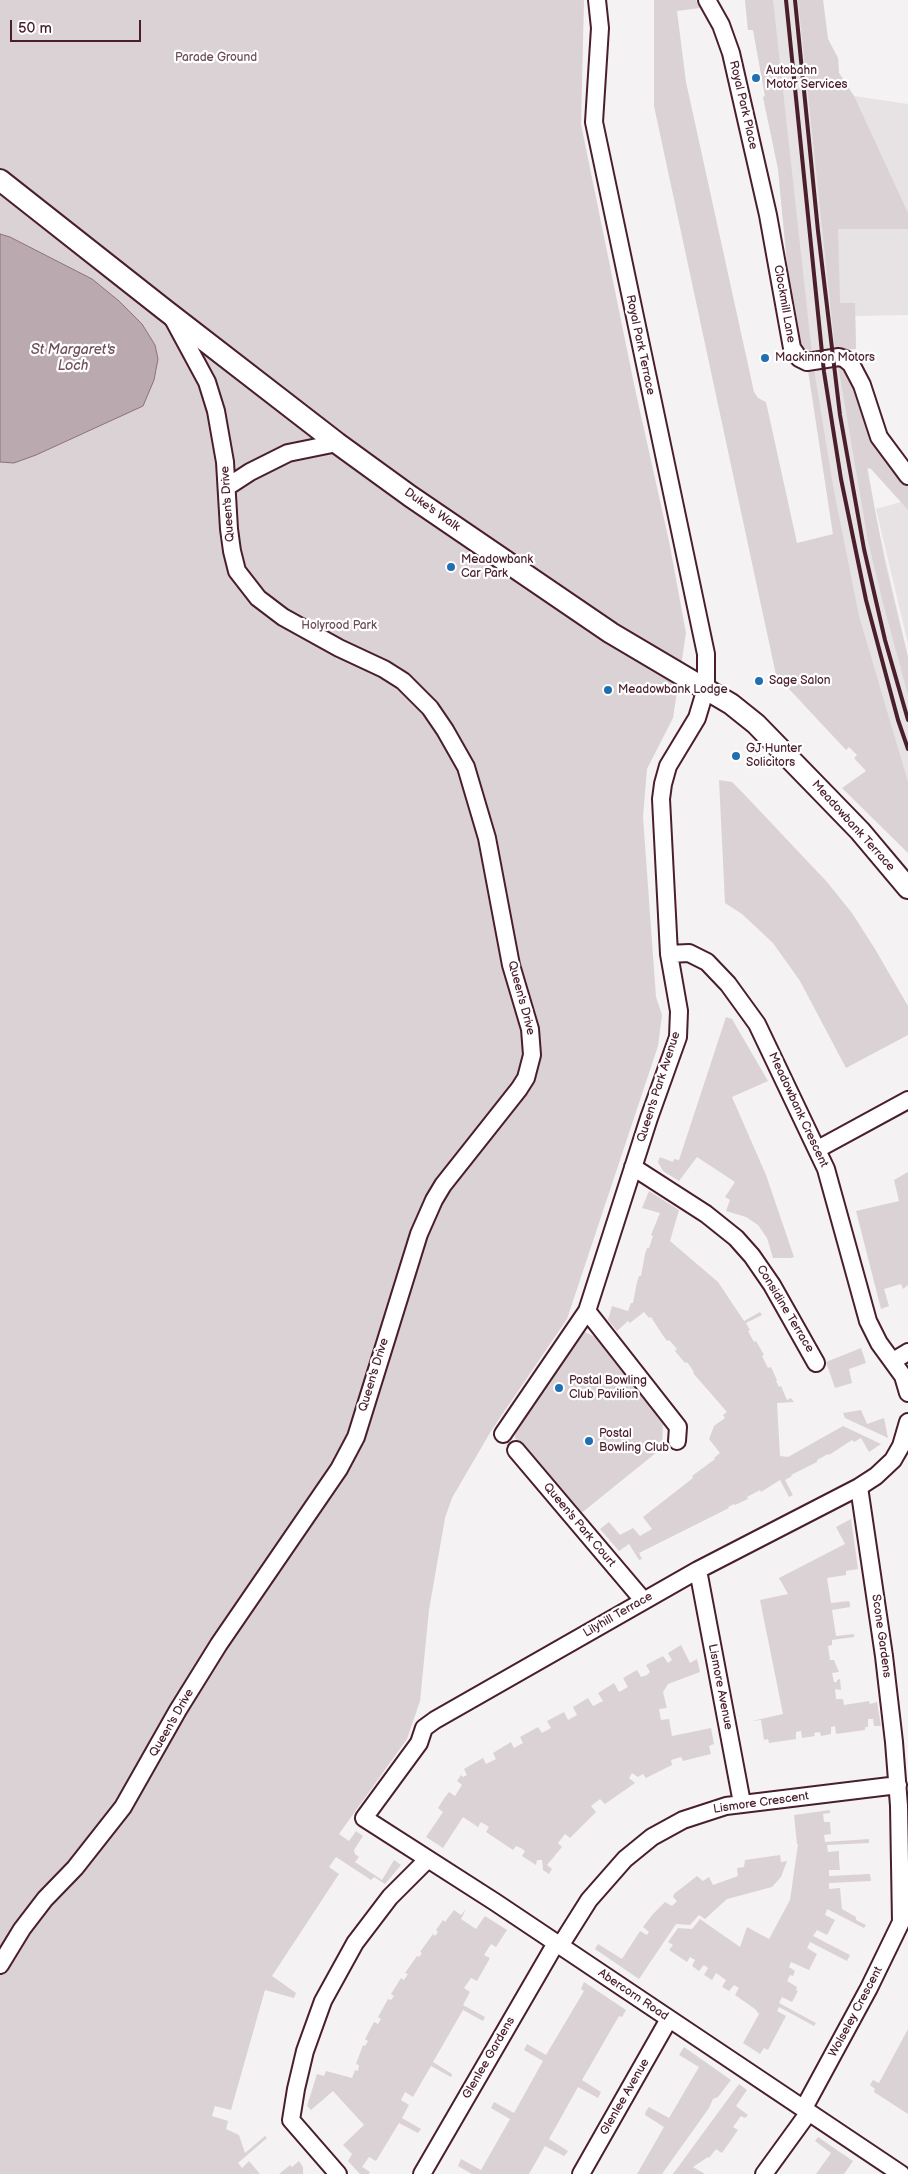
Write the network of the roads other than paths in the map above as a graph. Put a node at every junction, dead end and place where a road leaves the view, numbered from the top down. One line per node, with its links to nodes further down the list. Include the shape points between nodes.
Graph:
1 (597, 0): 9 (street, Royal Park Terrace, via 600,28 594,122 706,654)
2 (707, 0): 4 (street, Royal Park Place, via 731,53)
3 (0, 180): 5 (street, Queen's Drive)
4 (768, 215): 7 (street, Clockmill Lane, via 794,352 808,362 839,358 851,364 862,385 879,437)
5 (170, 315): 6 (street, Duke's Walk); 8 (street, Queen's Drive, via 207,382 216,410)
6 (337, 442): 8 (street, via 288,453); 9 (street, Duke's Walk, via 410,496 611,633)
7 (908, 476)
8 (227, 487): 33 (street, Queen's Drive, via 232,551 237,571 258,598 290,621 403,681 430,708 457,750 472,783 487,838 511,965 530,1029 530,1066 526,1078 502,1113 434,1200 419,1234 356,1437 340,1469 219,1644 123,1807 75,1868 45,1899)
9 (706, 688): 10 (street, Meadowbank Terrace, via 756,724 860,831); 11 (street, Queen's Park Avenue, via 697,718 668,766 663,784 661,799)
10 (908, 888)
11 (669, 954): 13 (street, Meadowbank Crescent, via 689,953 704,959 747,1010); 14 (street, Queen's Park Avenue, via 679,1011 678,1037)
12 (908, 1100): 13 (street)
13 (818, 1149): 17 (street, Meadowbank Crescent, via 832,1188 865,1313 879,1343)
14 (633, 1167): 15 (street, Queen's Park Avenue); 18 (street, Considine Terrace, via 706,1214 736,1238 772,1285)
15 (587, 1311): 21 (street, Queen's Park Avenue); 22 (street, via 678,1427)
16 (908, 1352): 17 (street)
17 (893, 1361): 19 (street, Meadowbank Crescent, via 903,1376)
18 (816, 1363)
19 (908, 1393)
20 (908, 1422): 24 (street, Lilyhill Terrace, via 901,1446 888,1465)
21 (503, 1434)
22 (677, 1442)
23 (516, 1450): 26 (street, Queen's Park Court)
24 (860, 1487): 25 (street, Lilyhill Terrace); 27 (street, Scone Gardens)
25 (698, 1570): 26 (street, Lilyhill Terrace); 28 (street, Lismore Avenue)
26 (643, 1600): 29 (street, Lilyhill Terrace, via 424,1728 419,1743)
27 (898, 1785): 28 (street, Lismore Crescent); 31 (street, Scone Gardens)
28 (742, 1803): 32 (street, Lismore Crescent, via 683,1820 637,1848 599,1887)
29 (364, 1818): 30 (street, Abercorn Road)
30 (428, 1859): 32 (street, Abercorn Road); 36 (street, via 390,1897 355,1943 324,2000 305,2051 291,2120)
31 (904, 1920): 35 (street, Wolseley Crescent)
32 (558, 1944): 34 (street, Abercorn Road); 37 (street, Glenlee Gardens)
33 (0, 1965)
34 (670, 2020): 35 (street, Abercorn Road); 38 (street, Glenlee Avenue)
35 (806, 2110): 39 (street, Wolseley Crescent); 40 (street, Abercorn Road)
36 (332, 2172)
37 (422, 2174)
38 (581, 2174)
39 (764, 2174)
40 (901, 2174)

